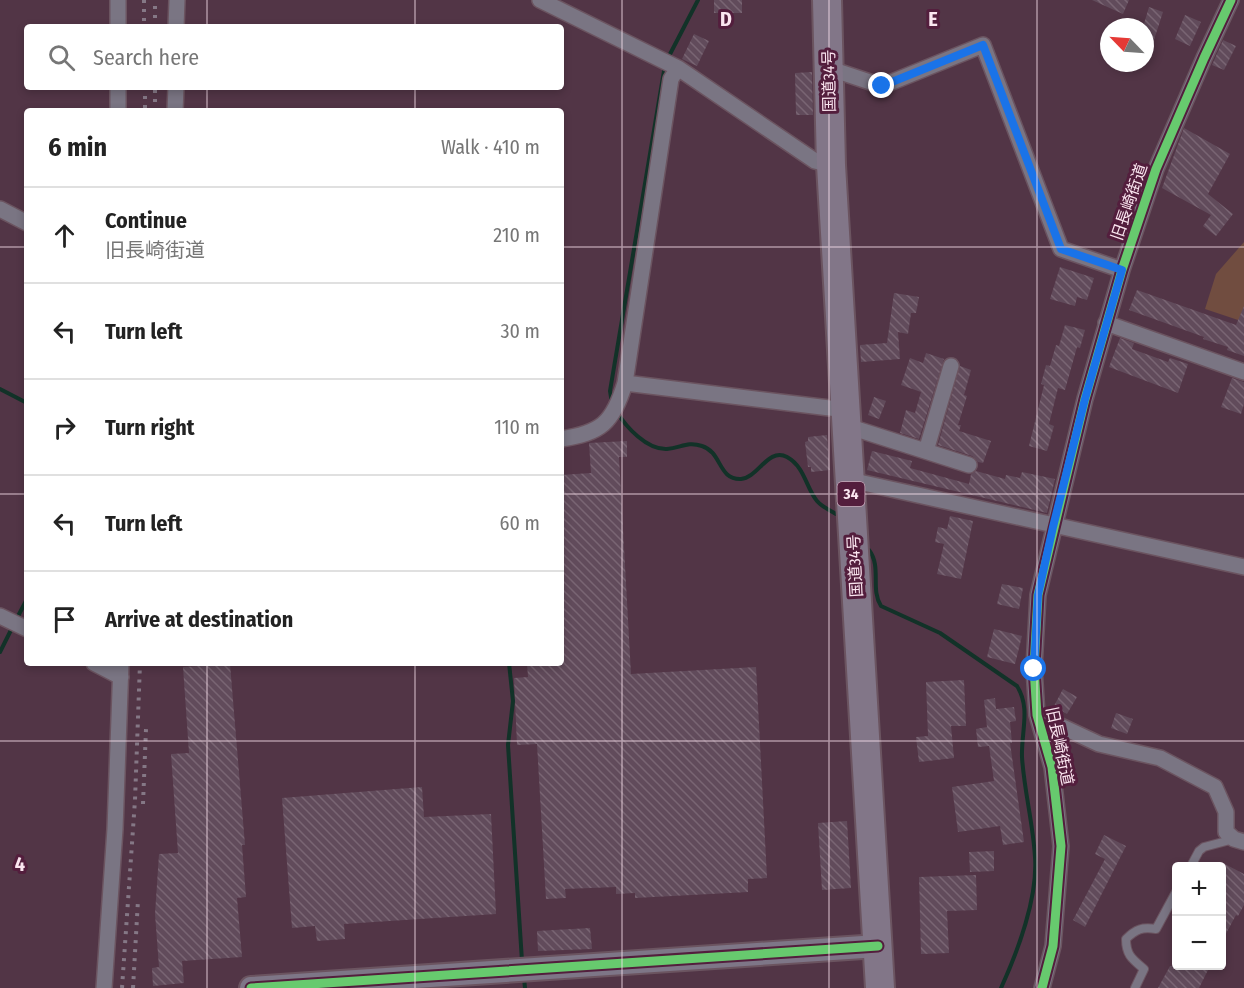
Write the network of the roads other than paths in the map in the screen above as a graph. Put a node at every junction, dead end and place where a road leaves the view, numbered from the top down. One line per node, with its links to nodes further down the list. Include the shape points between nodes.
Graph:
1 (118, 0): 6 (street)
2 (177, 0): 7 (street)
3 (540, 0): 8 (street)
4 (827, 0): 9 (highway, 国道34号 / 34)
5 (1231, 0): 17 (street, 旧長崎街道, via 1156,169)
6 (118, 24)
7 (176, 24)
8 (678, 68): 14 (street, via 814,161); 21 (street, via 671,79)
9 (828, 68): 14 (highway, 国道34号 / 34); 17 (street, via 882,86 983,45 1061,249)
10 (118, 90): 12 (street)
11 (176, 90): 13 (street)
12 (118, 108)
13 (175, 108)
14 (831, 165): 22 (highway, 国道34号 / 34)
15 (0, 209): 16 (street)
16 (24, 221)
17 (1122, 270): 18 (street, 旧長崎街道)
18 (1107, 323): 20 (street); 27 (street, 旧長崎街道)
19 (951, 366): 24 (street)
20 (1244, 372)
21 (625, 383): 22 (street); 23 (street, via 619,401 598,429)
22 (846, 418): 24 (street); 26 (highway, 国道34号 / 34)
23 (564, 438)
24 (926, 451): 25 (street)
25 (969, 465)
26 (850, 480): 27 (street); 37 (highway, 国道34号 / 34)
27 (1053, 527): 28 (street); 33 (street, 旧長崎街道, via 1038,595 1034,669)
28 (1244, 567)
29 (0, 616): 30 (street)
30 (24, 628)
31 (106, 666): 32 (street)
32 (121, 670): 38 (street)
33 (1037, 715): 34 (street, via 1099,744 1160,758 1215,787 1226,812 1226,832); 41 (street, 旧長崎街道, via 1052,766 1061,846 1053,946)
34 (1239, 840): 35 (lane, via 1204,847)
35 (1193, 862)
36 (1172, 899): 42 (lane, via 1156,929 1136,929 1126,939 1126,950 1144,969)
37 (878, 946): 39 (street); 40 (highway, 国道34号 / 34)
38 (104, 988)
39 (251, 988)
40 (880, 988)
41 (1042, 988)
42 (1135, 988)

